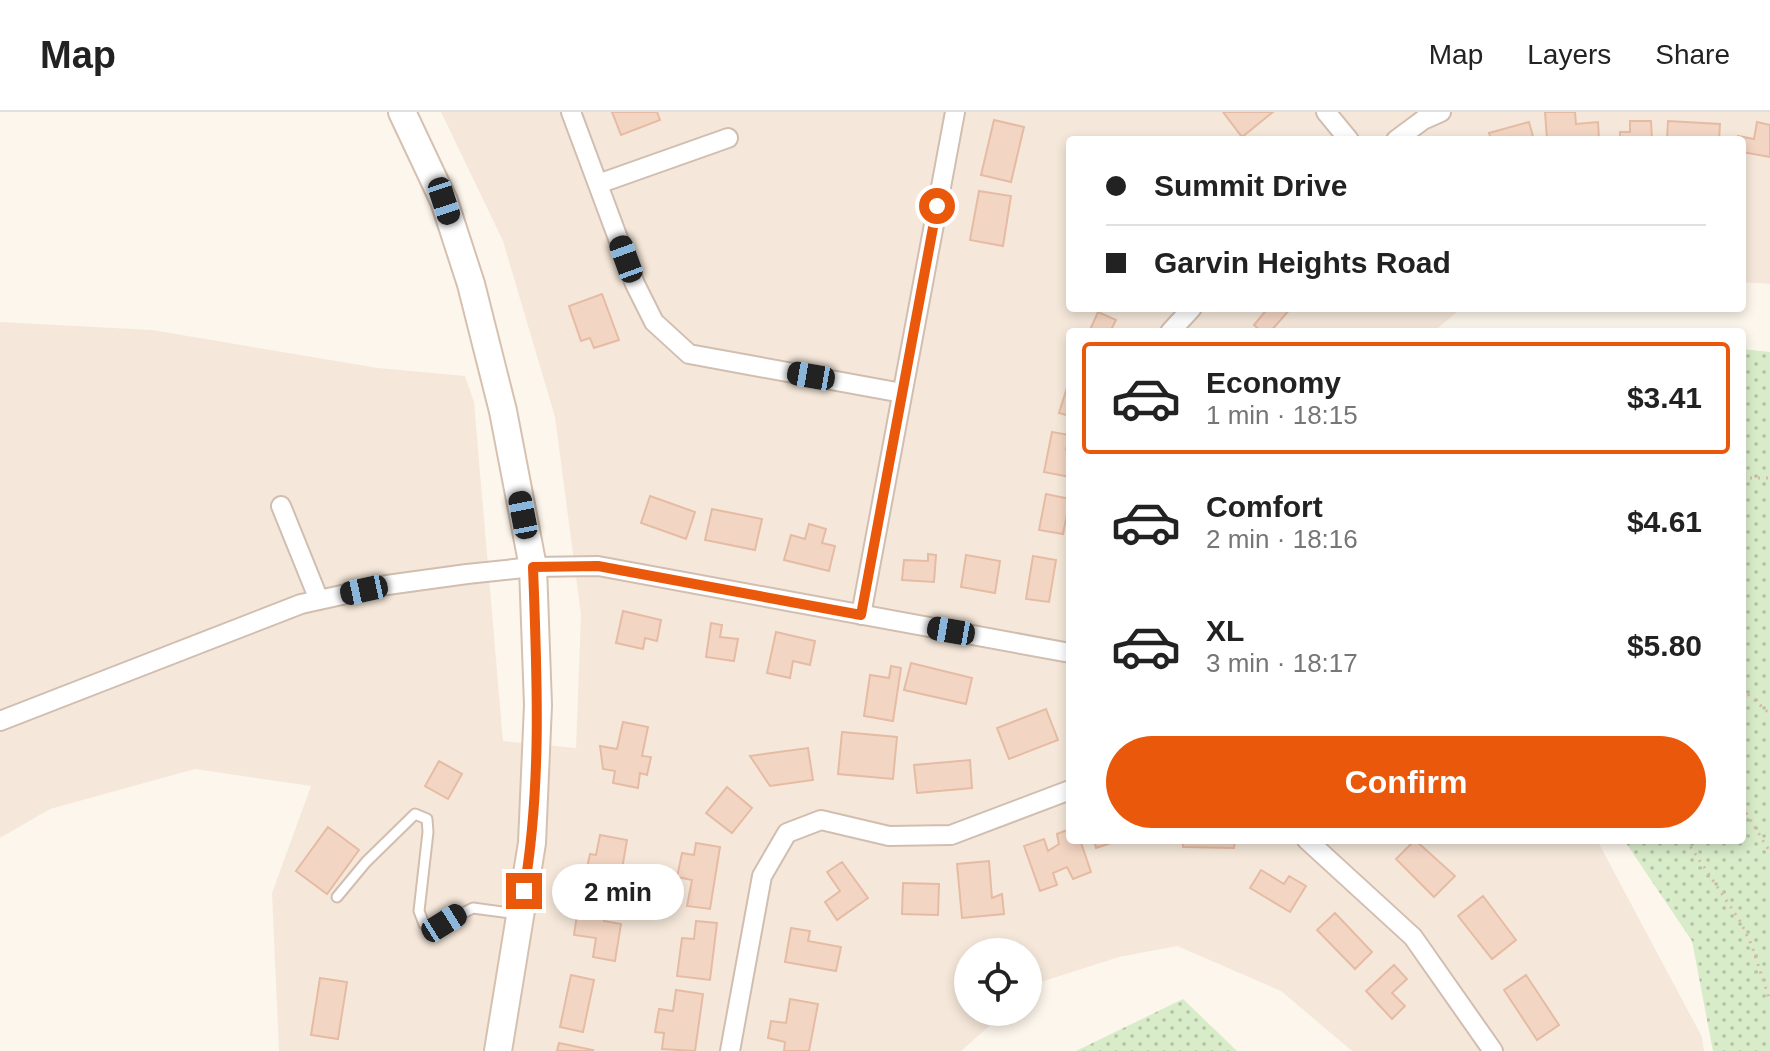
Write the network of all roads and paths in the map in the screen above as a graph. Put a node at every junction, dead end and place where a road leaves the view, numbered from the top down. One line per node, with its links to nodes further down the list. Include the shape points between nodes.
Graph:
1 (402, 112): 16 (main road, via 444,201 471,284 503,411)
2 (571, 112): 9 (street)
3 (955, 112): 12 (street)
4 (1326, 112): 6 (street)
5 (1441, 112): 7 (street)
6 (1346, 136)
7 (1401, 136)
8 (728, 138): 9 (street)
9 (598, 184): 12 (street, via 654,322 689,354)
10 (1188, 312): 11 (street)
11 (1174, 328)
12 (902, 393): 18 (street)
13 (1746, 478): 14 (path)
14 (1770, 478)
15 (281, 506): 17 (street)
16 (533, 567): 17 (street, via 387,585); 18 (street, via 598,566); 29 (main road, via 538,705 532,843)
17 (319, 600): 22 (street)
18 (861, 615): 19 (street)
19 (1066, 652)
20 (1746, 693): 21 (path)
21 (1770, 714)
22 (0, 721)
23 (1066, 792): 32 (street, via 951,835 889,836 821,820 787,833 762,876)
24 (1746, 813): 27 (path)
25 (1311, 844): 33 (street, via 1413,937)
26 (1688, 844): 30 (path, via 1752,946)
27 (1770, 852)
28 (337, 897): 29 (lane, via 415,814 427,819 419,911 424,924 440,925 479,907)
29 (520, 915): 31 (main road)
30 (1770, 1001)
31 (498, 1051)
32 (730, 1051)
33 (1493, 1051)

